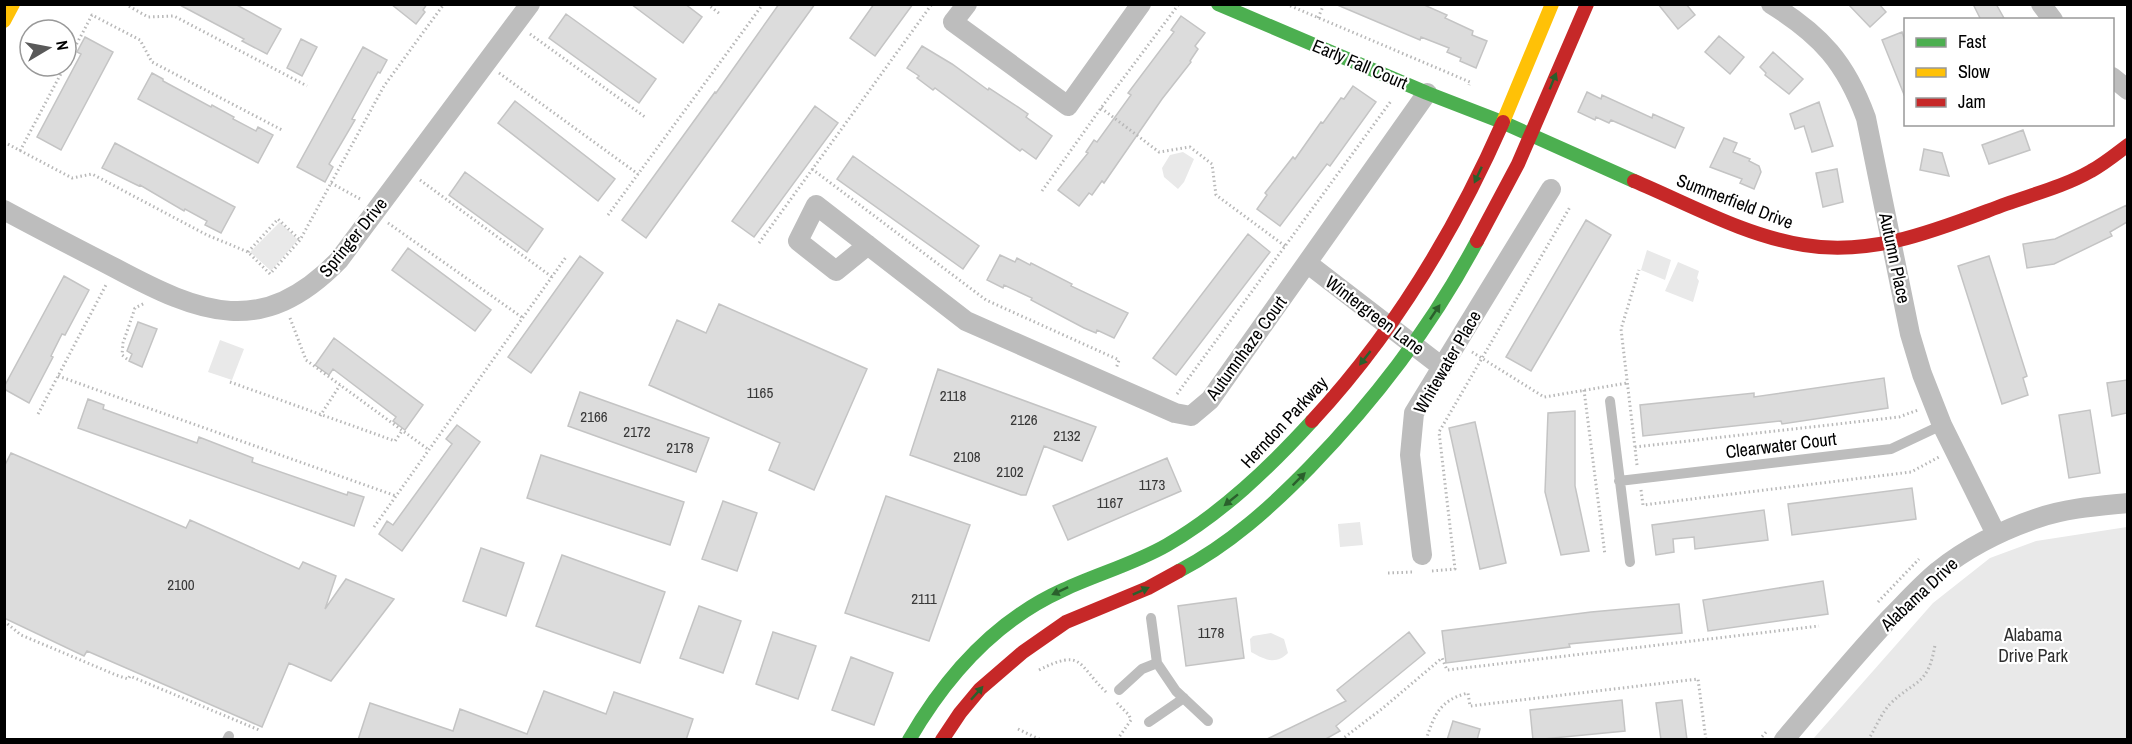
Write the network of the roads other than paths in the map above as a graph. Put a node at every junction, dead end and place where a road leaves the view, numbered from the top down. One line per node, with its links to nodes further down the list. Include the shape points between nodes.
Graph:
1 (13, 4): 11 (main road)
2 (530, 4): 19 (street, Springer Drive, via 339,260 309,288 285,301 246,311 220,311 184,302)
3 (966, 4): 4 (street, via 953,22 1068,106)
4 (1141, 4)
5 (1218, 4): 14 (main road, Early Fall Court)
6 (1552, 4): 15 (main road, Herndon Parkway)
7 (1587, 4): 16 (main road, one-way to 7)
8 (1771, 4): 20 (street, Autumn Place, via 1834,55 1857,92)
9 (2041, 4): 10 (street)
10 (2052, 18)
11 (4, 21)
12 (2114, 80): 13 (street)
13 (2127, 90)
14 (1427, 93): 15 (main road, Early Fall Court); 22 (street, Autumnhaze Court)
15 (1502, 122): 16 (main road, Summerfield Drive); 23 (main road, Herndon Parkway, one-way to 23, via 1461,209)
16 (1530, 135): 20 (main road, Summerfield Drive, via 1771,238 1835,248); 24 (main road, one-way to 16, via 1458,279)
17 (2127, 145): 20 (main road, Summerfield Drive, via 2091,171 2060,185)
18 (1551, 189): 25 (street, Whitewater Place)
19 (4, 210)
20 (1892, 243): 27 (street, Autumn Place, via 1910,334)
21 (868, 245): 22 (street, Autumnhaze Court, via 966,321 1175,413 1191,416 1210,400)
22 (1307, 263): 23 (street, Wintergreen Lane)
23 (1389, 326): 24 (street, Wintergreen Lane); 39 (main road, Herndon Parkway, one-way to 39, via 1348,380 1242,491 1162,548 1025,609 955,672 922,715)
24 (1413, 344): 25 (street, Wintergreen Lane); 40 (main road, one-way to 24, via 980,689 1023,652 1066,622 1186,568 1258,518 1334,442)
25 (1442, 367): 31 (street, Whitewater Place, via 1414,413 1410,455)
26 (1610, 401): 28 (lane)
27 (1942, 425): 28 (lane, Clearwater Court, via 1891,449); 30 (street, Autumn Place)
28 (1619, 481): 32 (lane)
29 (2127, 503): 30 (street, Alabama Drive, via 2073,509)
30 (1996, 534): 41 (street, Alabama Drive, via 1956,558 1914,593)
31 (1422, 555)
32 (1630, 562)
33 (1151, 618): 34 (lane)
34 (1157, 663): 35 (lane, via 1142,669); 36 (lane)
35 (1119, 690)
36 (1184, 698): 37 (lane); 38 (lane)
37 (1208, 721)
38 (1149, 722)
39 (909, 740)
40 (942, 740)
41 (1784, 740)

